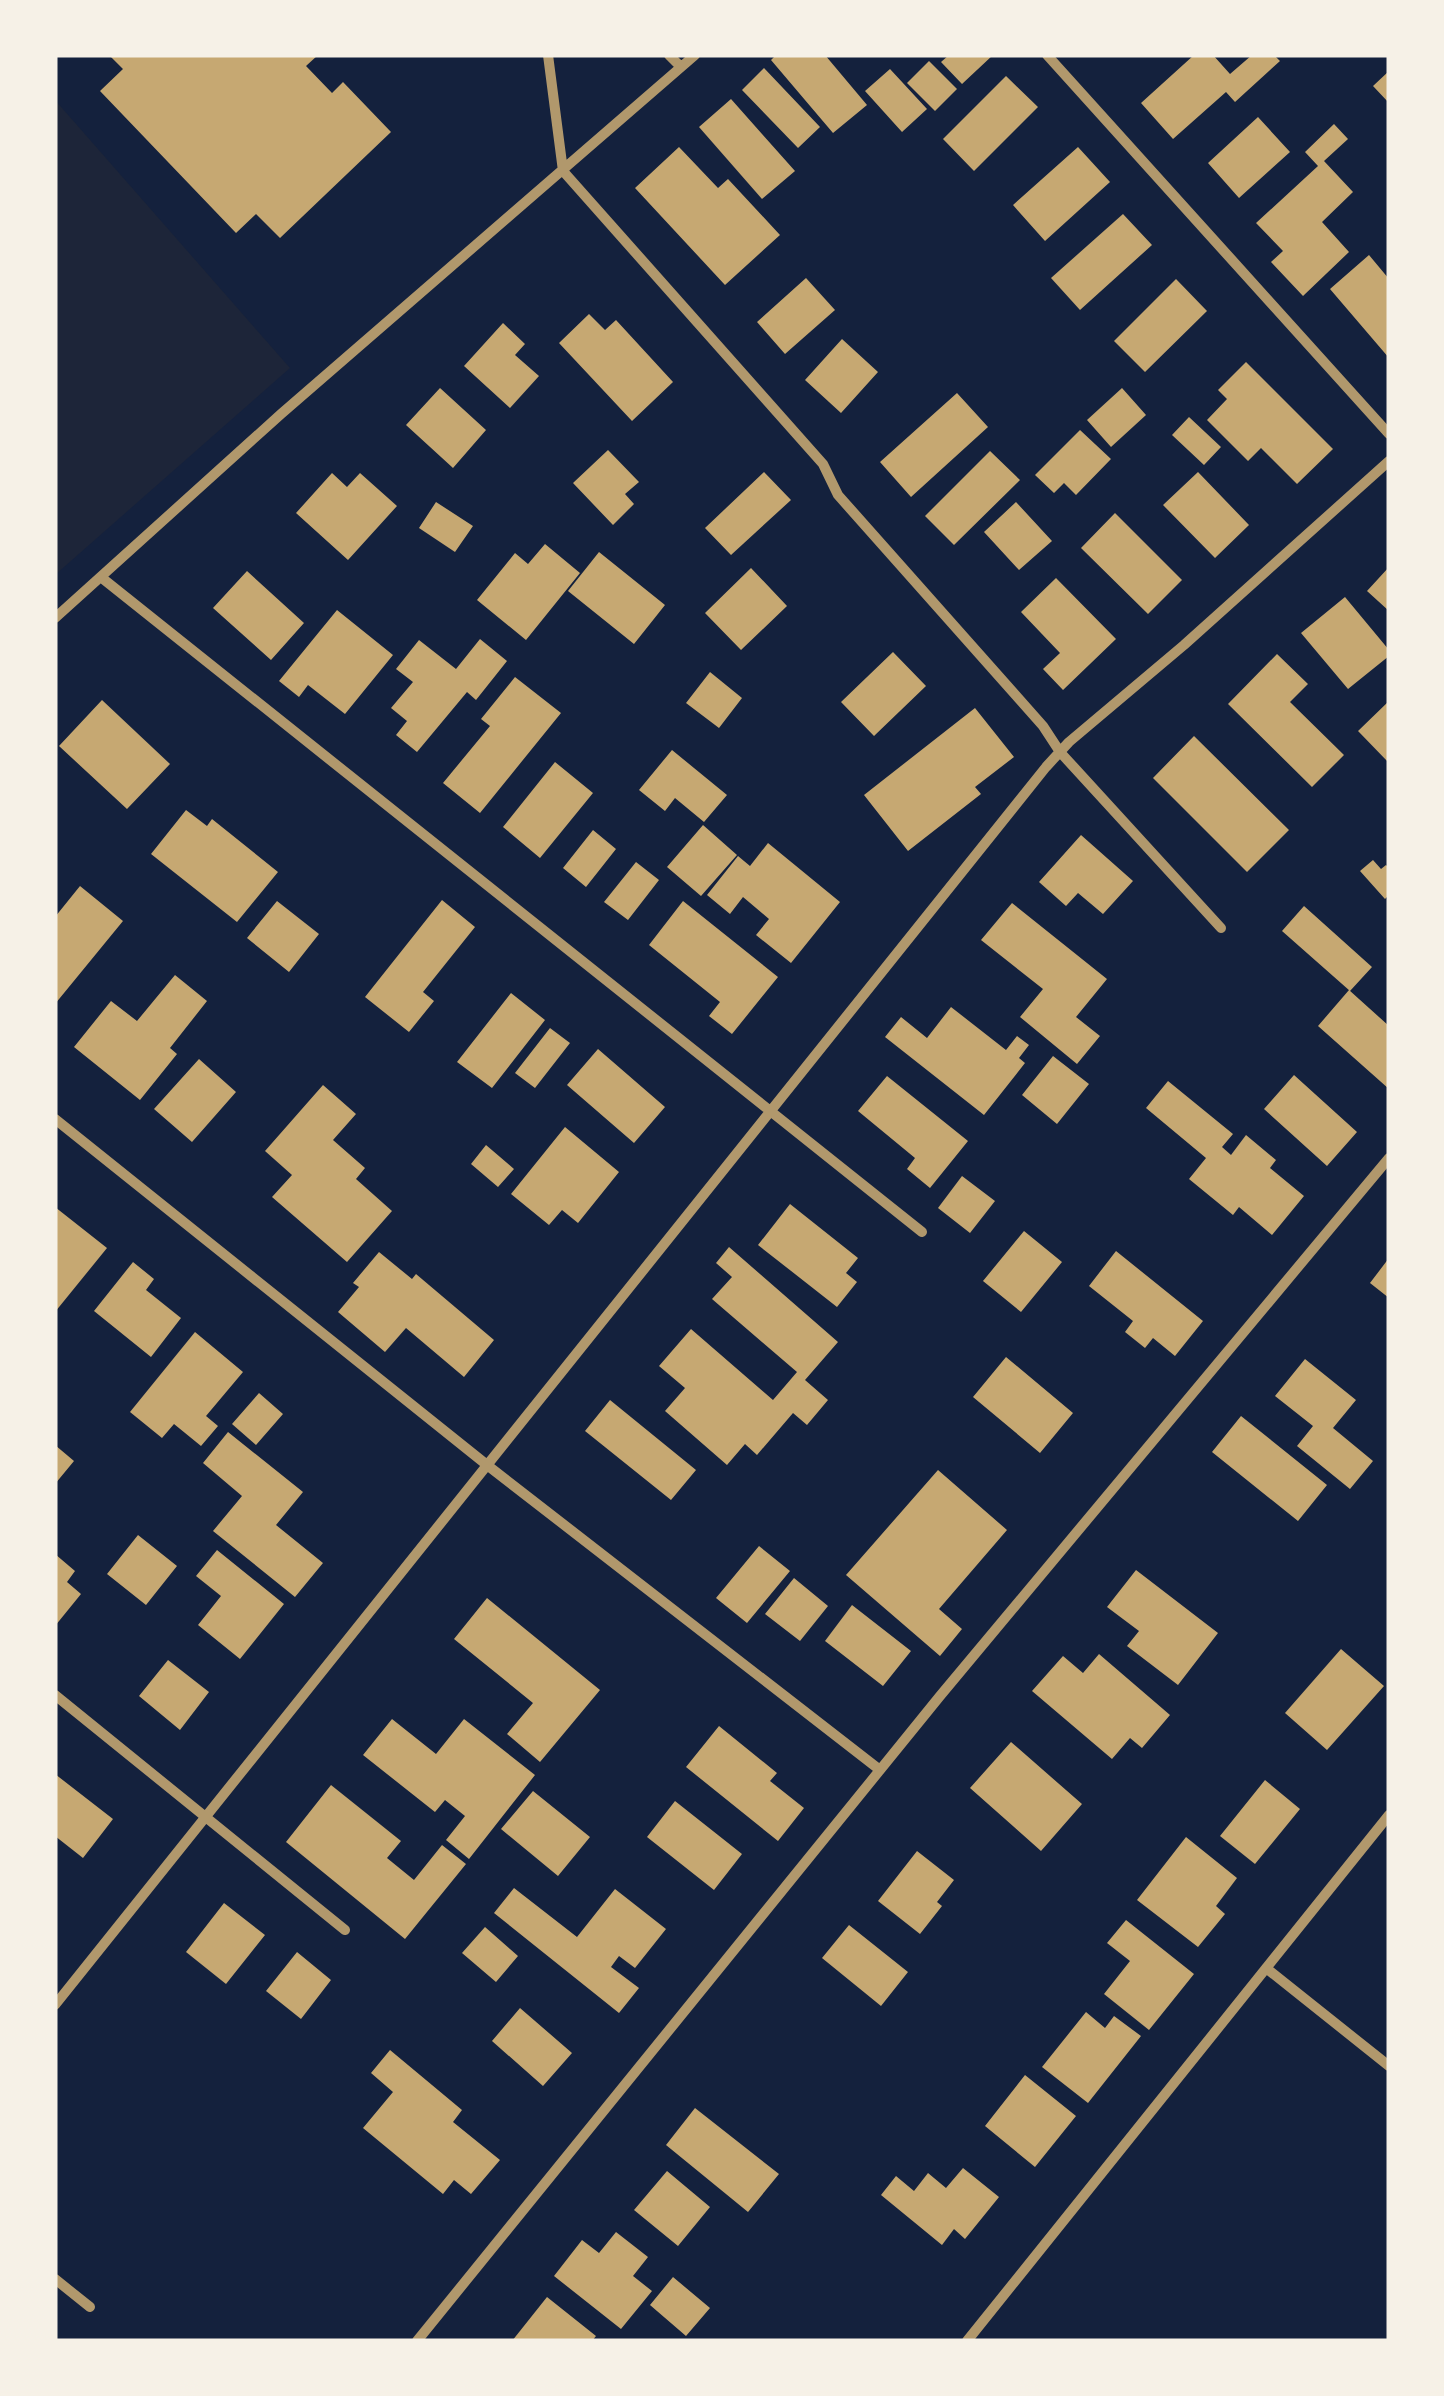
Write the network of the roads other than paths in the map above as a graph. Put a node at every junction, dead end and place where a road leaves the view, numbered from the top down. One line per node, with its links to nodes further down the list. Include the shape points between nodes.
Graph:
1 (548, 55): 6 (street)
2 (670, 55): 5 (street)
3 (695, 55): 5 (street)
4 (1048, 55): 7 (street)
5 (681, 67): 6 (street)
6 (562, 171): 9 (street); 11 (street, via 823,464 838,496)
7 (1389, 434)
8 (1389, 461): 11 (street)
9 (102, 578): 10 (street); 13 (street)
10 (55, 618)
11 (1060, 752): 12 (street); 13 (street)
12 (1222, 928)
13 (770, 1111): 16 (street); 17 (street)
14 (55, 1119): 17 (street)
15 (1389, 1158): 19 (street)
16 (922, 1232)
17 (487, 1465): 19 (street); 20 (street)
18 (55, 1696): 20 (street)
19 (880, 1770): 28 (street)
20 (205, 1816): 22 (street); 24 (street)
21 (1389, 1816): 23 (street)
22 (345, 1930)
23 (1266, 1968): 25 (street); 29 (street)
24 (55, 2004)
25 (1389, 2066)
26 (55, 2278): 27 (street)
27 (90, 2307)
28 (416, 2341)
29 (966, 2341)

